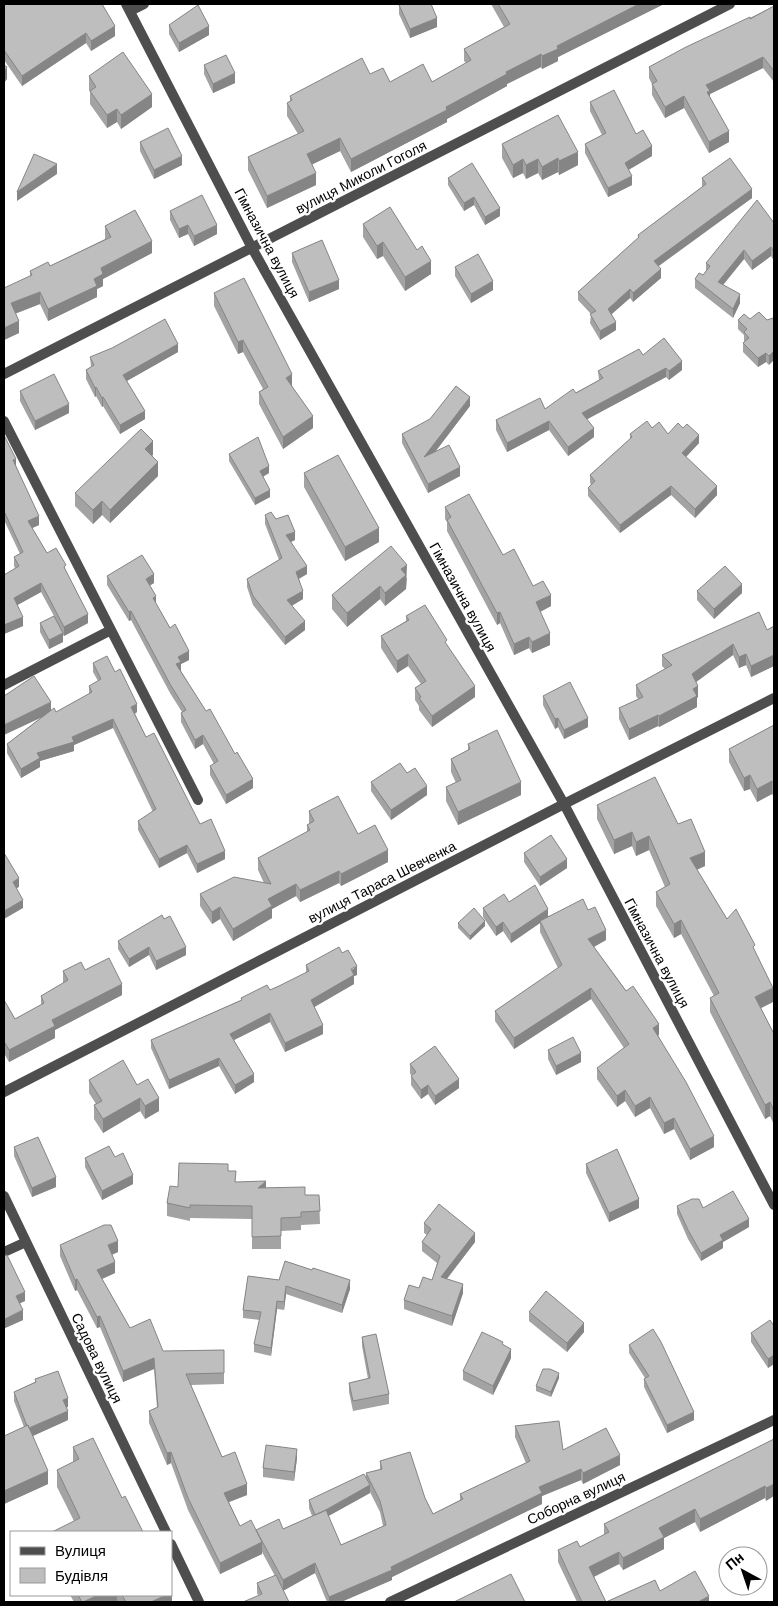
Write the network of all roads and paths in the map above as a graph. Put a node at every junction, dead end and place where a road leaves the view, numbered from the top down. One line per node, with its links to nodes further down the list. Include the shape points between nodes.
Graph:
1 (144, 4): 3 (street)
2 (730, 4): 4 (street, вулиця Миколи Гоголя)
3 (128, 7): 4 (street, Гімназична вулиця)
4 (252, 248): 5 (street, вулиця Миколи Гоголя); 11 (street, Гімназична вулиця)
5 (4, 374)
6 (4, 421): 7 (street)
7 (111, 630): 8 (street); 10 (street)
8 (4, 686)
9 (774, 698): 11 (street, вулиця Тараса Шевченка)
10 (198, 800)
11 (564, 804): 12 (street, вулиця Тараса Шевченка); 14 (street, Гімназична вулиця)
12 (4, 1092)
13 (4, 1196): 15 (street, Садова вулиця)
14 (774, 1204)
15 (26, 1242): 16 (street); 18 (street, Садова вулиця)
16 (4, 1252)
17 (774, 1420): 21 (street, Соборна вулиця)
18 (166, 1531)
19 (172, 1546): 20 (street)
20 (199, 1602)
21 (390, 1602)

